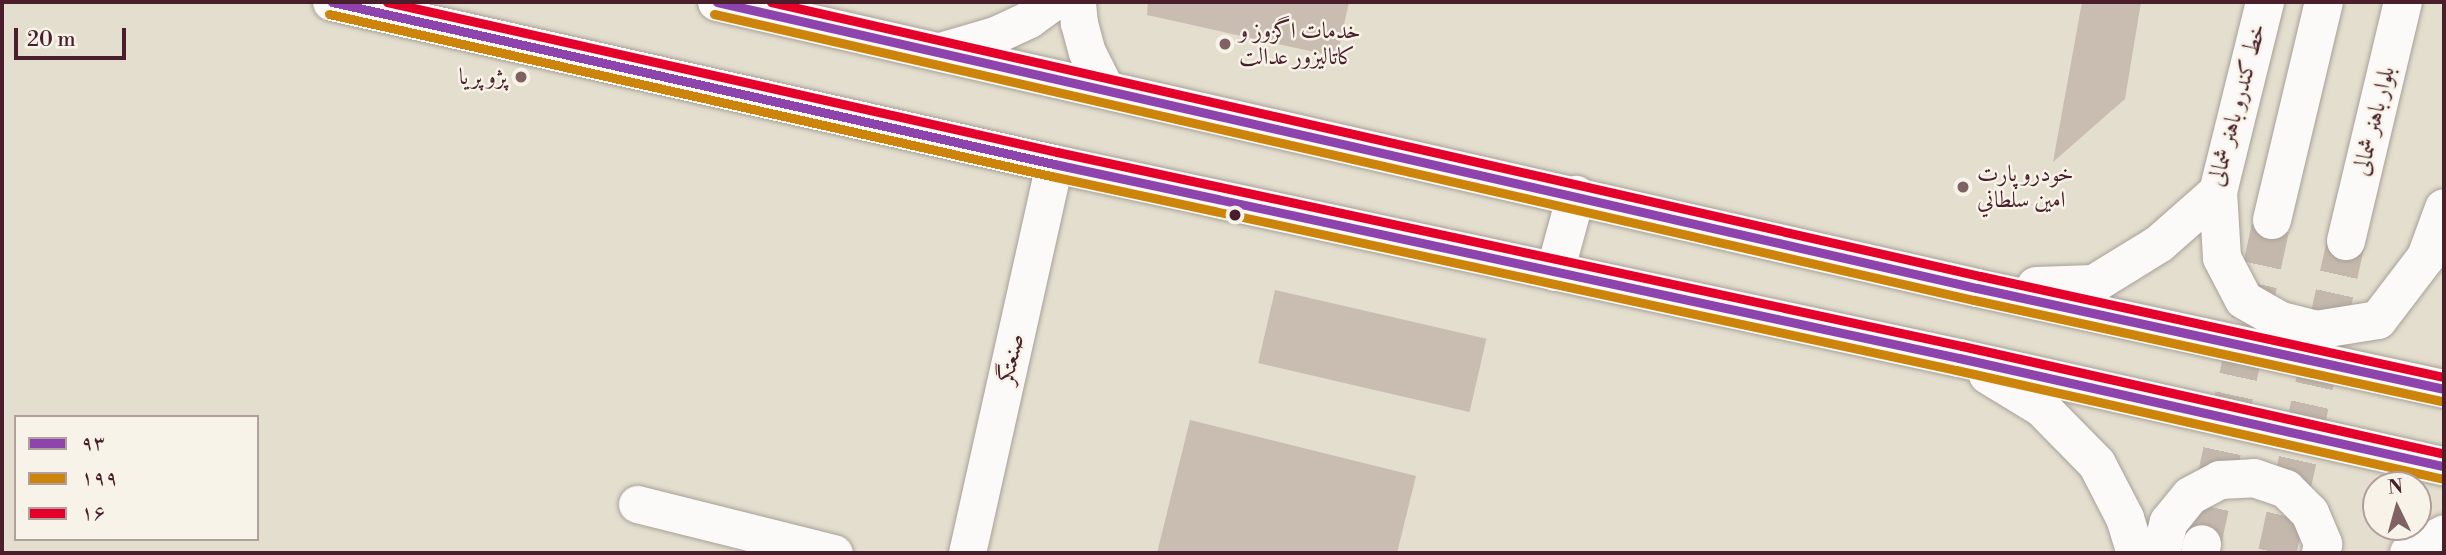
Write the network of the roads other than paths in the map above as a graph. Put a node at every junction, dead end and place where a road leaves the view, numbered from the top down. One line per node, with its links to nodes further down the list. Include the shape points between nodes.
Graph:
1 (332, 2): 10 (main road)
2 (717, 2): 8 (main road)
3 (1052, 2): 8 (street, via 995,35)
4 (1077, 2): 9 (street, via 1087,52)
5 (2265, 2): 11 (main road, خط کندرو باهنر شمالی)
6 (2324, 2): 14 (main road)
7 (2403, 2): 15 (main road, بلوار باهنر شمالی)
8 (940, 51): 9 (main road)
9 (1105, 88): 12 (main road)
10 (1054, 164): 16 (main road); 24 (street, صنعتگر)
11 (2217, 192): 13 (main road, via 2222,258 2244,300 2281,321 2316,330 2378,320 2426,257); 17 (main road, خط کندرو باهنر شمالی, via 2159,244 2094,284)
12 (1576, 195): 16 (main road); 17 (main road)
13 (2444, 208)
14 (2272, 219)
15 (2346, 241)
16 (1555, 272): 18 (main road)
17 (1978, 288): 19 (main road)
18 (1959, 358): 20 (main road); 25 (main road, via 2042,408 2096,464 2125,519)
19 (2444, 389)
20 (2444, 466)
21 (637, 504): 23 (street)
22 (2444, 534): 28 (main road)
23 (834, 553)
24 (967, 553)
25 (2136, 553)
26 (2161, 553): 27 (main road, via 2169,522 2190,496 2220,480 2254,478 2286,489 2310,513 2323,544)
27 (2321, 553)
28 (2409, 553)

